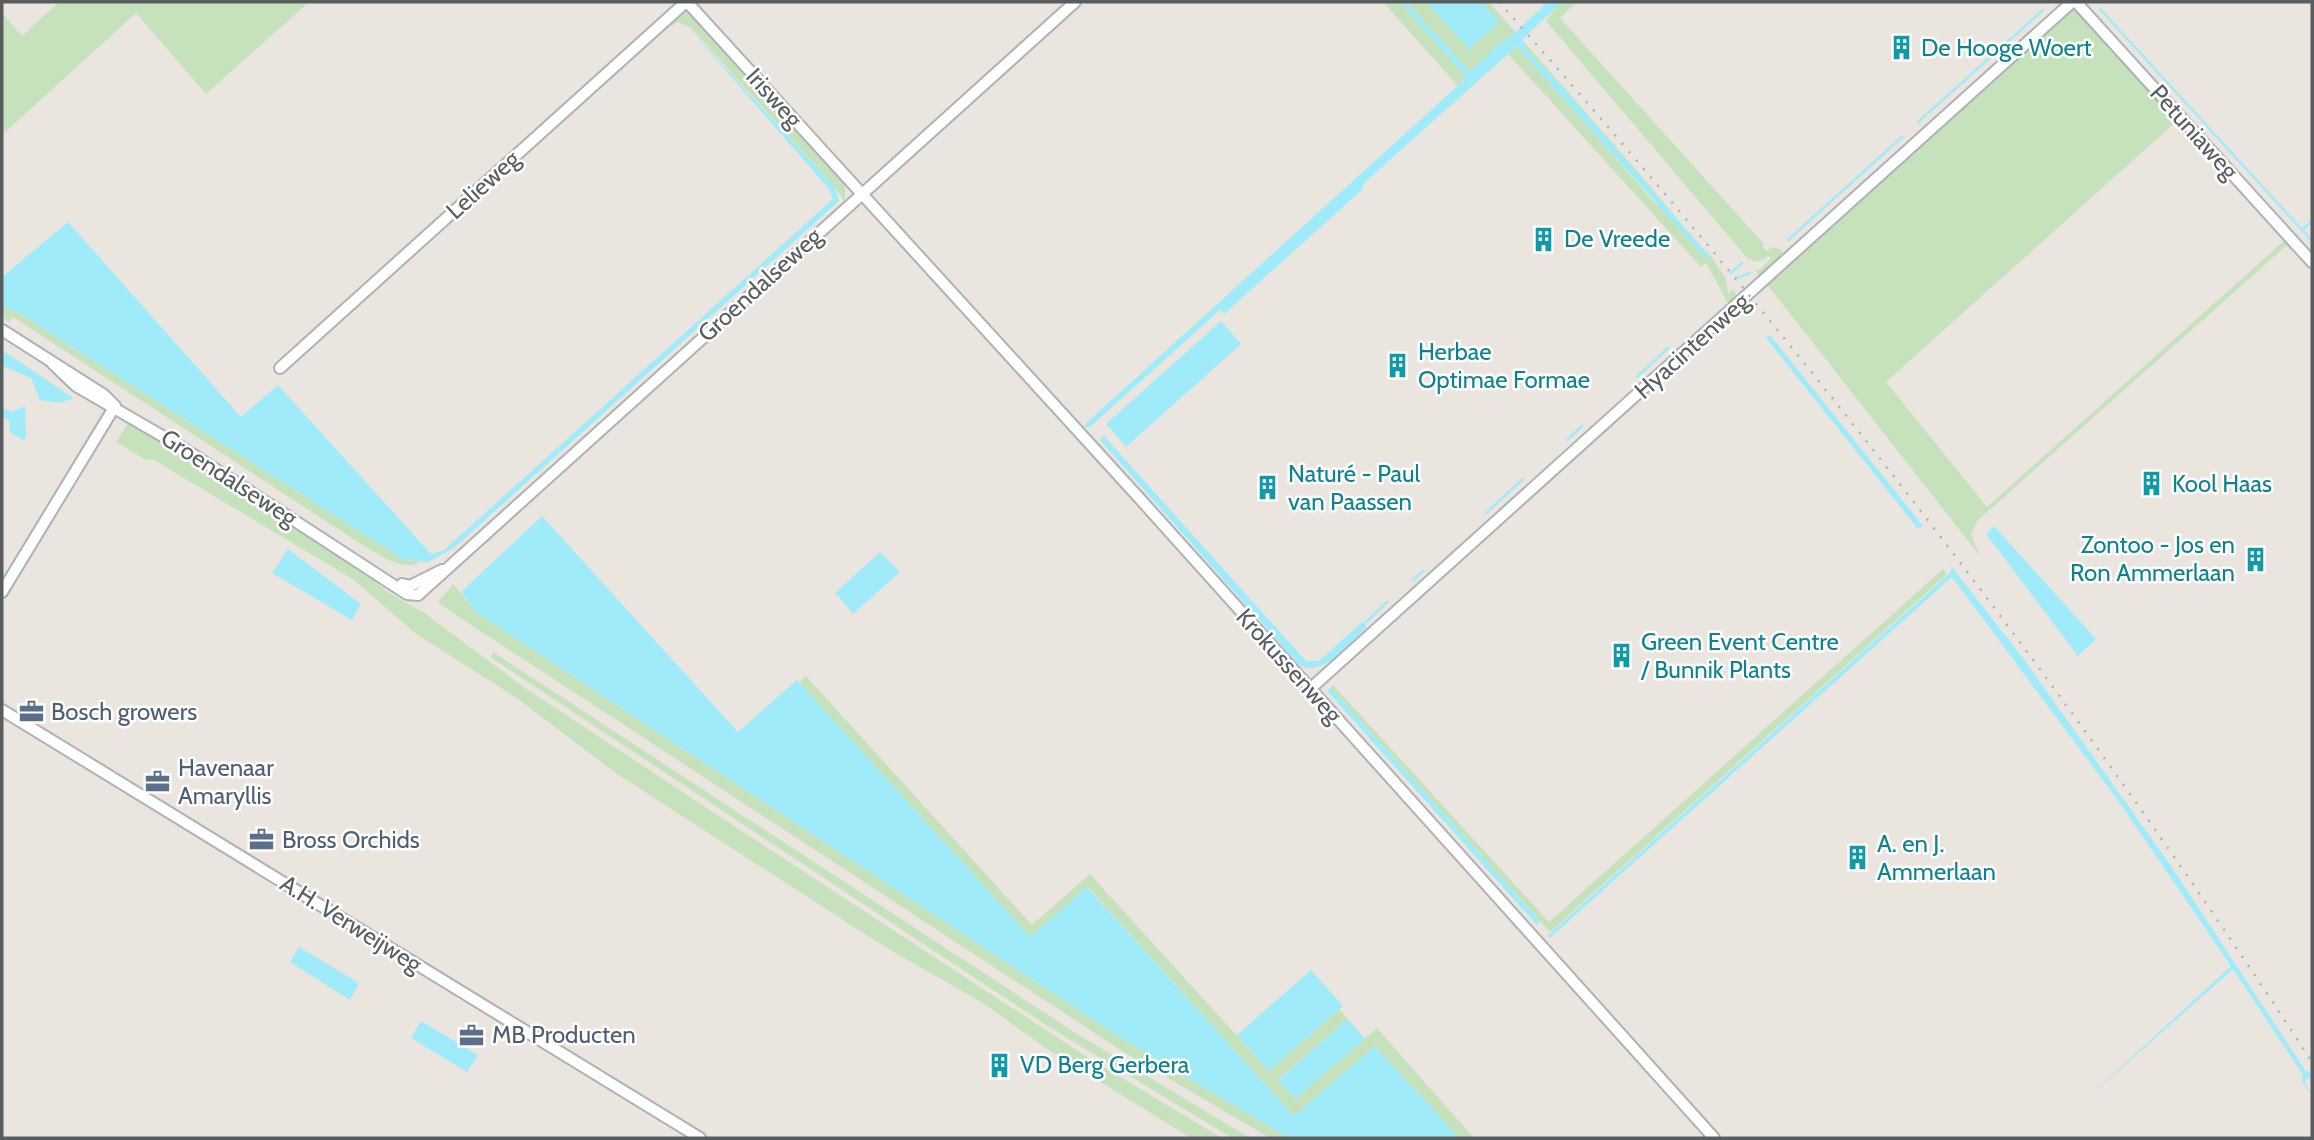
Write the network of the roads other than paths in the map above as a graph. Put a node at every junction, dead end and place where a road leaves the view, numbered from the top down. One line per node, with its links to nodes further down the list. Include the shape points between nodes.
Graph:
1 (686, 2): 4 (street, Irisweg); 7 (street, Lelieweg)
2 (1076, 2): 4 (street, Groendalseweg)
3 (2074, 2): 5 (street, Petuniaweg); 14 (street, Hyacintenweg)
4 (862, 195): 9 (street, Groendalseweg); 14 (street, Krokussenweg)
5 (2312, 262)
6 (2, 330): 8 (street, Groendalseweg, via 53,364 76,386)
7 (280, 368)
8 (115, 406): 10 (street, Groendalseweg); 12 (street)
9 (444, 569): 11 (street, Groendalseweg, via 410,586); 13 (street, Groendalseweg)
10 (379, 574): 11 (street, Groendalseweg); 13 (street, Groendalseweg, via 407,594)
11 (402, 584): 13 (street, Groendalseweg)
12 (2, 592)
13 (418, 595)
14 (1310, 689): 17 (street, Krokussenweg)
15 (2, 710): 16 (street, A.H. Verweijweg)
16 (700, 1138)
17 (1714, 1138)

